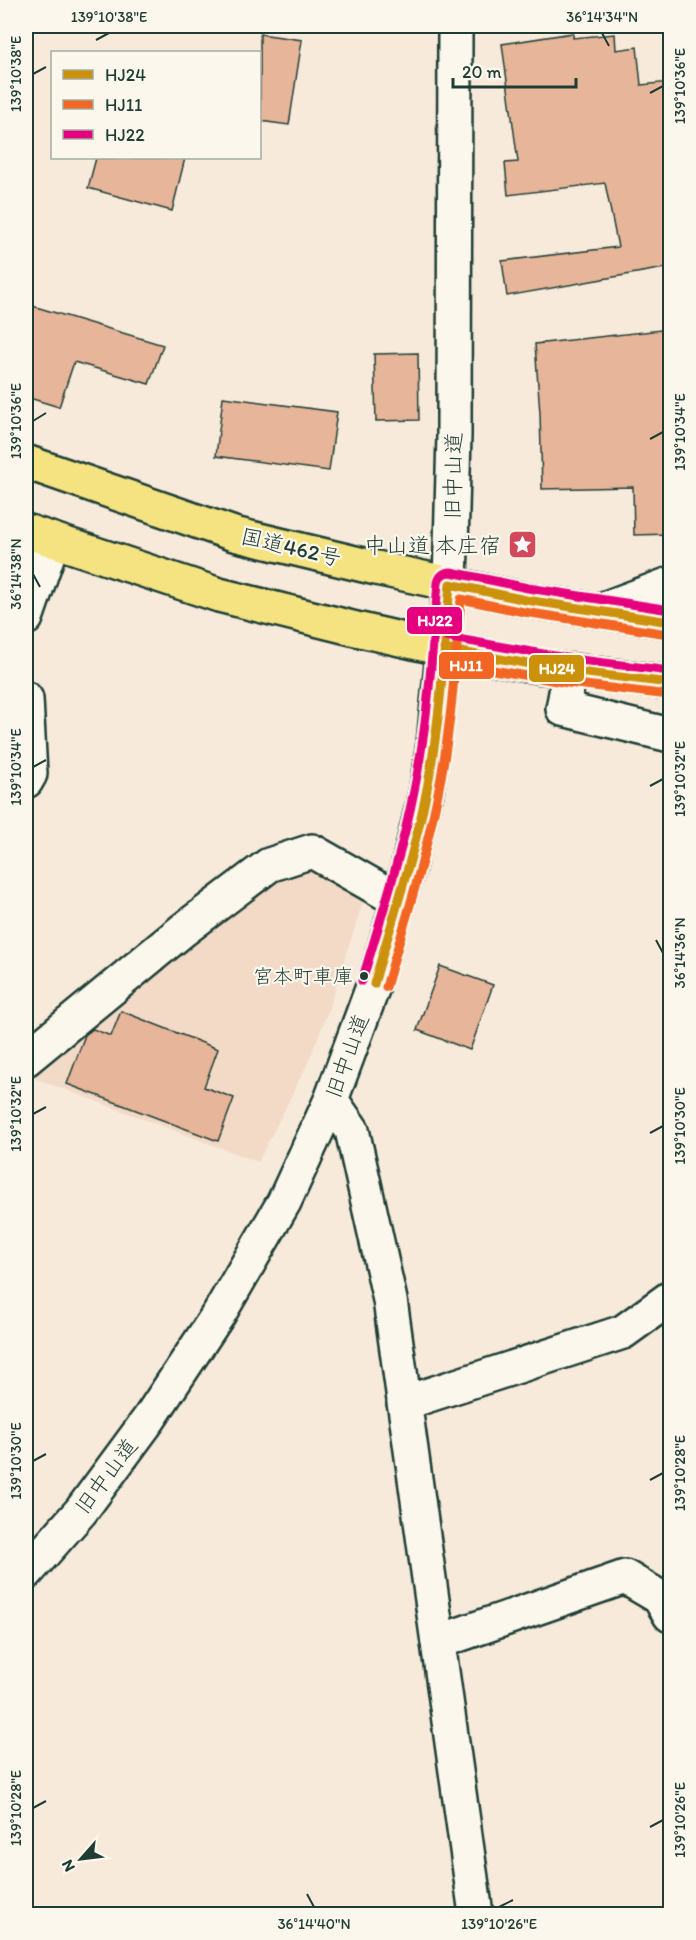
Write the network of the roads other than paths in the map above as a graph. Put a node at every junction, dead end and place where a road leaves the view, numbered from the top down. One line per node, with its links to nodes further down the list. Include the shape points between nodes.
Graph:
1 (455, 26): 4 (street, 旧中山道)
2 (26, 462): 4 (highway, 国道462号, via 234,534)
3 (39, 535): 7 (street); 9 (highway, via 219,595)
4 (450, 584): 6 (highway, 国道462号); 9 (street, 旧中山道)
5 (670, 584): 6 (street)
6 (598, 611): 8 (highway, 国道462号)
7 (26, 618)
8 (670, 622)
9 (444, 649): 10 (highway); 15 (street, 旧中山道, via 426,794)
10 (570, 671): 11 (highway); 13 (street, via 563,709)
11 (670, 683)
12 (26, 699): 14 (street, via 30,774)
13 (670, 735)
14 (26, 781)
15 (399, 900): 16 (street, via 312,851 269,865); 17 (street, 旧中山道, via 374,984)
16 (26, 1059)
17 (331, 1100): 19 (street, via 352,1130 390,1300); 20 (street, 旧中山道, via 284,1202 220,1312 143,1428 81,1511)
18 (670, 1298): 19 (street, via 623,1332)
19 (404, 1403): 22 (street)
20 (26, 1573)
21 (670, 1615): 22 (street, via 659,1597 625,1577)
22 (438, 1642): 23 (street)
23 (476, 1914)

